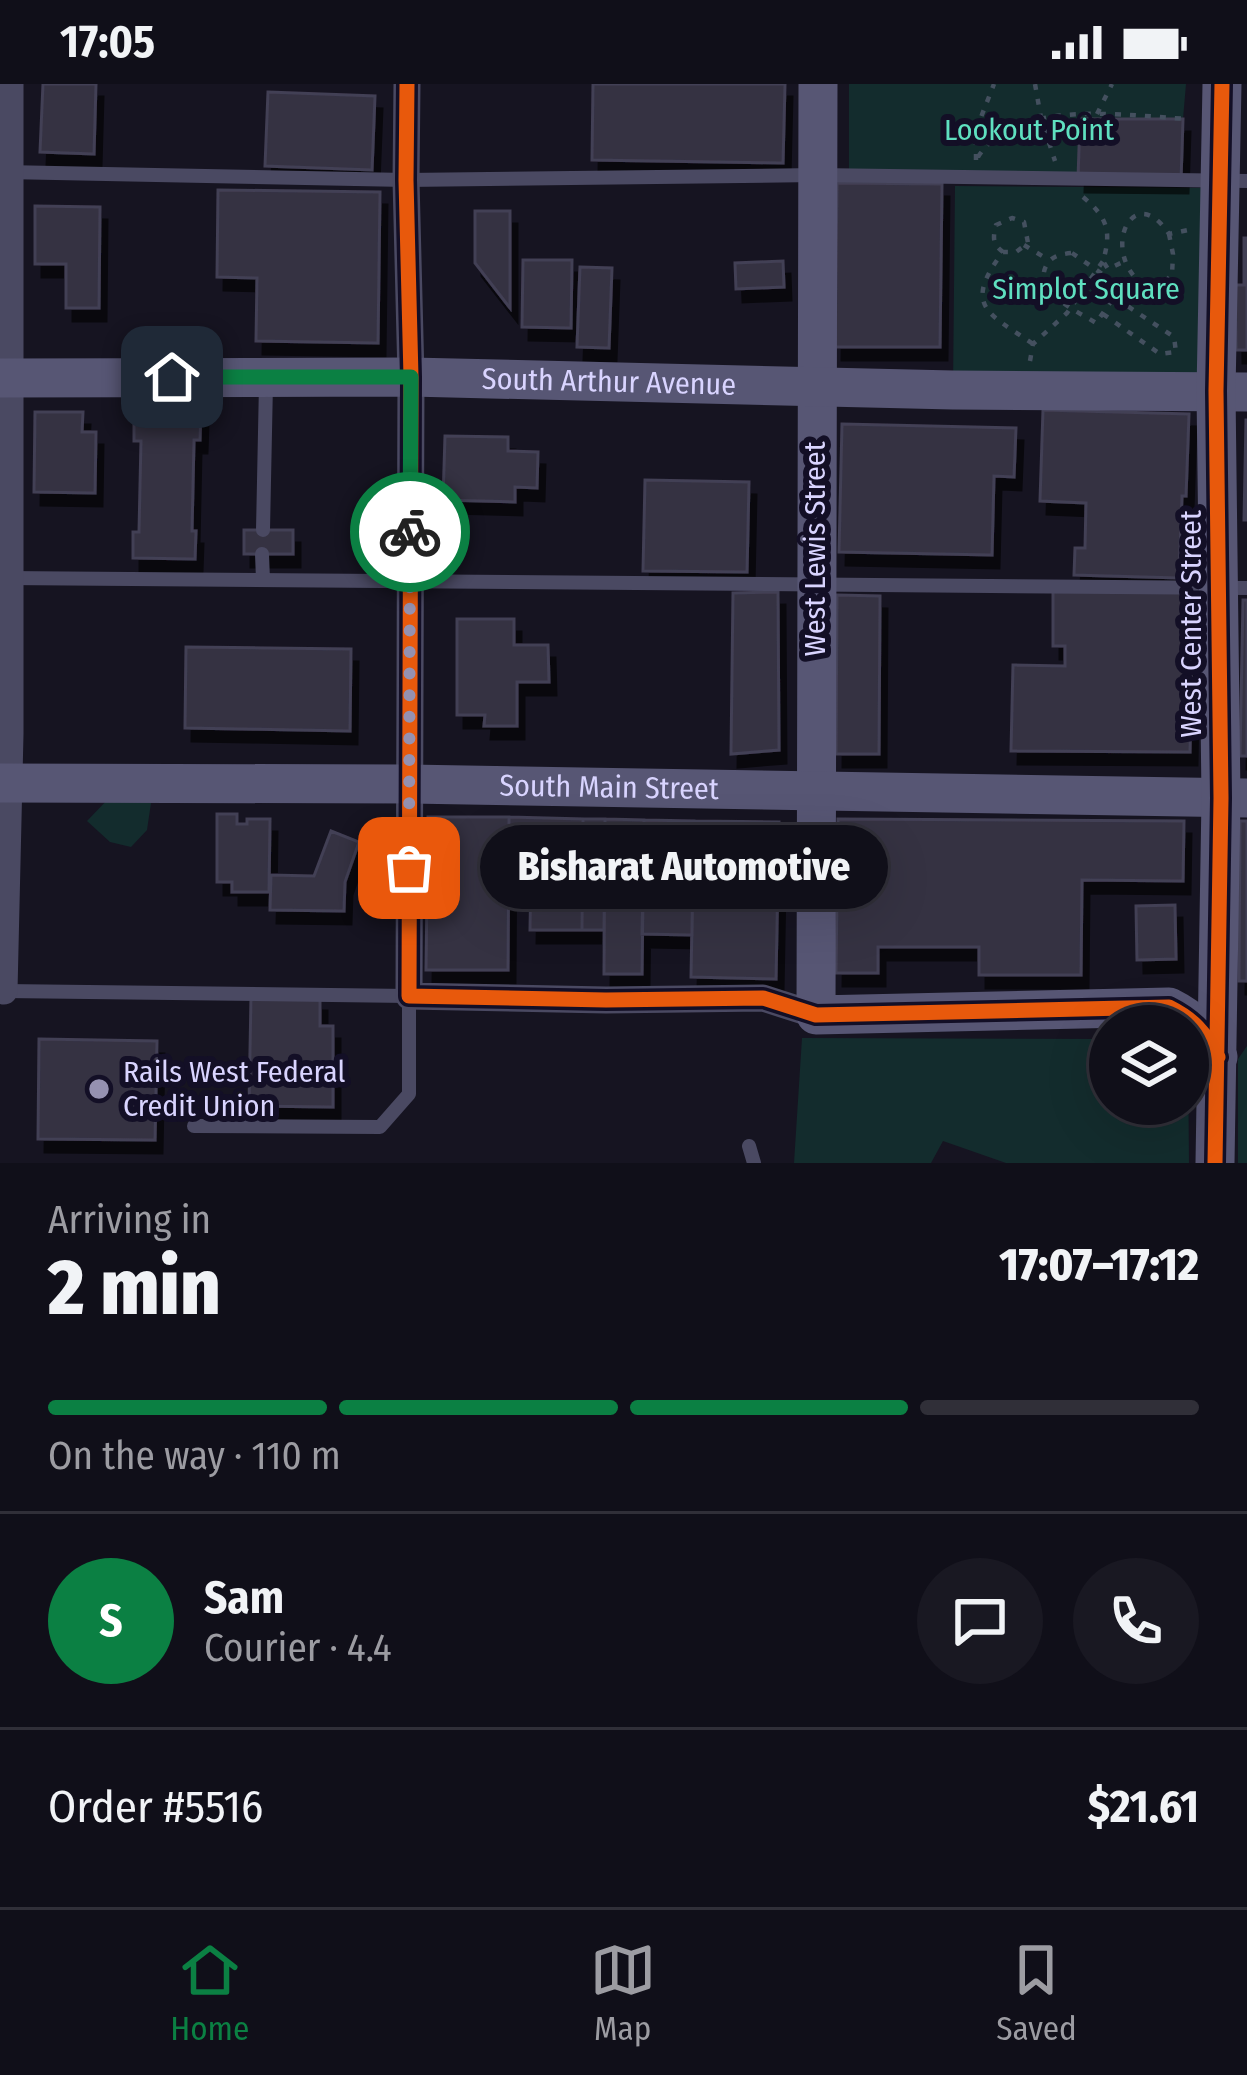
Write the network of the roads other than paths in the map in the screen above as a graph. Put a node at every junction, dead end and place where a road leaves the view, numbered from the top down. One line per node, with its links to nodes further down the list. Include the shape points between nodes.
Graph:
1 (10, 84): 5 (street)
2 (407, 84): 7 (street)
3 (818, 84): 6 (street, West Lewis Street)
4 (1221, 102): 8 (street, West Center Street)
5 (5, 172): 7 (lane); 10 (street)
6 (817, 175): 7 (lane); 8 (lane); 12 (street, West Lewis Street)
7 (406, 180): 9 (street)
8 (1232, 181): 13 (street, West Center Street, via 1217,225)
9 (411, 377): 11 (street, South Arthur Avenue); 12 (street, South Arthur Avenue); 18 (street)
10 (5, 378): 11 (street, South Arthur Avenue); 16 (street)
11 (266, 378): 14 (lane)
12 (815, 386): 13 (street, South Arthur Avenue); 19 (street, West Lewis Street)
13 (1232, 392): 20 (street, West Center Street)
14 (262, 530)
15 (262, 554): 17 (lane)
16 (5, 578): 17 (lane); 21 (street)
17 (262, 580): 18 (lane)
18 (410, 581): 19 (lane); 22 (street)
19 (815, 584): 20 (lane); 23 (street, West Lewis Street)
20 (1233, 588): 24 (street, West Center Street)
21 (4, 783): 22 (street, South Main Street); 26 (street)
22 (409, 784): 23 (street, South Main Street); 27 (street)
23 (814, 790): 24 (street, South Main Street); 31 (street, West Lewis Street)
24 (1234, 798): 25 (street, West Center Street)
25 (1219, 949): 28 (street, via 1199,988); 30 (street, West Center Street)
26 (2, 991): 27 (lane)
27 (409, 996): 31 (street, via 763,998); 34 (lane, via 409,1094 380,1127)
28 (1173, 1005)
29 (1089, 1009): 31 (street)
30 (1232, 1009): 33 (street, West Center Street)
31 (815, 1015)
32 (1209, 1042): 33 (street)
33 (1217, 1057): 37 (street, West Center Street)
34 (194, 1126)
35 (748, 1146): 36 (lane)
36 (754, 1163)
37 (1215, 1163)

